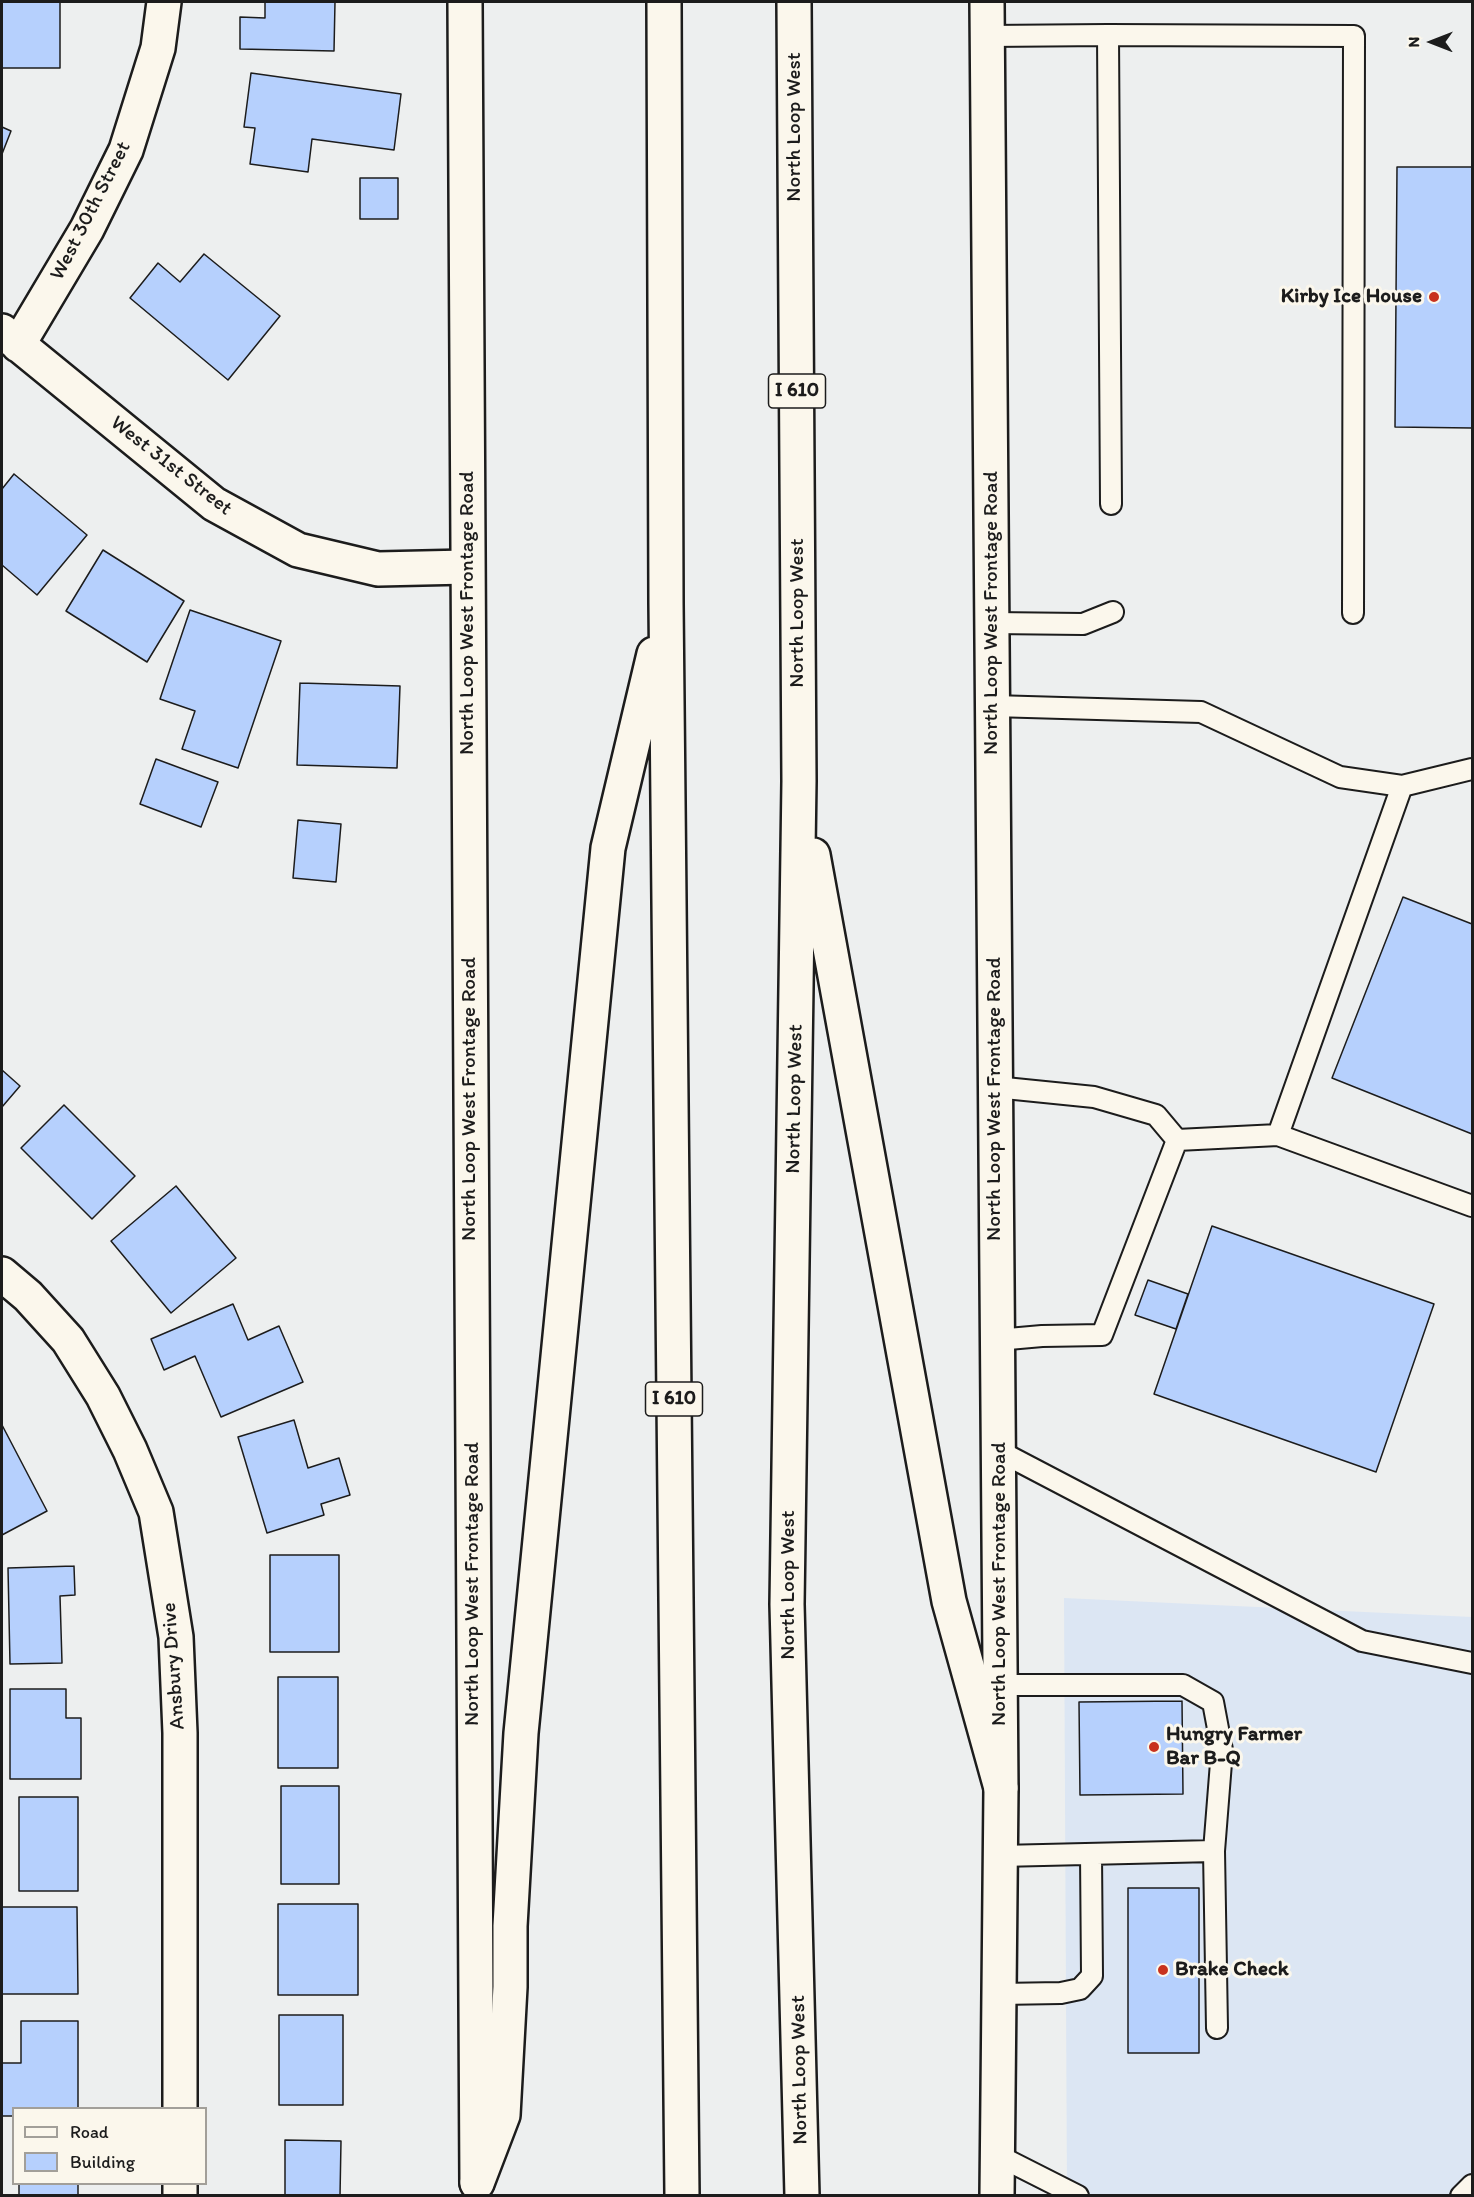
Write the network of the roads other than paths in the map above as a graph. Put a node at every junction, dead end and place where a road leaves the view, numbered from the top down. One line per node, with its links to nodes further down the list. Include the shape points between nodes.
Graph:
1 (164, 2): 8 (main road, West 30th Street, via 158,48 126,150 87,229)
2 (465, 2): 10 (main road, North Loop West Frontage Road)
3 (664, 2): 11 (main road, I 610)
4 (794, 2): 17 (main road, North Loop West / I 610)
5 (987, 2): 7 (main road, North Loop West Frontage Road)
6 (1108, 35): 7 (lane); 9 (lane); 13 (lane, via 1354,36)
7 (987, 36): 14 (main road, North Loop West Frontage Road)
8 (10, 338): 10 (main road, West 31st Street, via 214,504 298,550 378,569)
9 (1111, 504)
10 (467, 567): 37 (main road, North Loop West Frontage Road)
11 (666, 603): 37 (main road, via 608,848 521,1733 503,2115); 38 (main road, I 610)
12 (1113, 612): 14 (lane, via 1083,624)
13 (1353, 613)
14 (992, 623): 15 (main road, North Loop West Frontage Road)
15 (993, 706): 18 (lane, via 1201,712 1340,777); 19 (main road, North Loop West Frontage Road)
16 (1473, 769): 18 (lane)
17 (799, 781): 28 (main road, via 949,1601); 39 (main road, North Loop West / I 610, via 787,1604)
18 (1402, 786): 20 (lane)
19 (995, 1087): 21 (lane, via 1094,1097 1156,1115); 24 (main road, North Loop West Frontage Road)
20 (1278, 1135): 21 (lane); 22 (lane)
21 (1176, 1140): 24 (lane, via 1102,1335)
22 (1473, 1206)
23 (2, 1274): 34 (main road, Ansbury Drive, via 68,1340 104,1396 156,1512 176,1637)
24 (997, 1340): 25 (main road, North Loop West Frontage Road)
25 (999, 1451): 26 (lane, via 1362,1641); 27 (main road, North Loop West Frontage Road)
26 (1473, 1663)
27 (1000, 1685): 28 (main road, North Loop West Frontage Road); 29 (lane, via 1183,1685 1213,1702 1222,1750)
28 (1001, 1788): 31 (main road, North Loop West Frontage Road)
29 (1214, 1851): 30 (lane); 33 (lane)
30 (1091, 1854): 31 (lane); 32 (lane, via 1092,1976 1080,1989 1061,1993)
31 (1000, 1856): 32 (main road, North Loop West Frontage Road)
32 (999, 1994): 35 (main road, North Loop West Frontage Road)
33 (1217, 2028)
34 (180, 2107)
35 (997, 2155): 40 (main road, North Loop West Frontage Road); 41 (lane)
36 (1473, 2185): 42 (lane)
37 (477, 2189)
38 (682, 2196)
39 (802, 2196)
40 (997, 2196)
41 (1078, 2196)
42 (1461, 2196)

